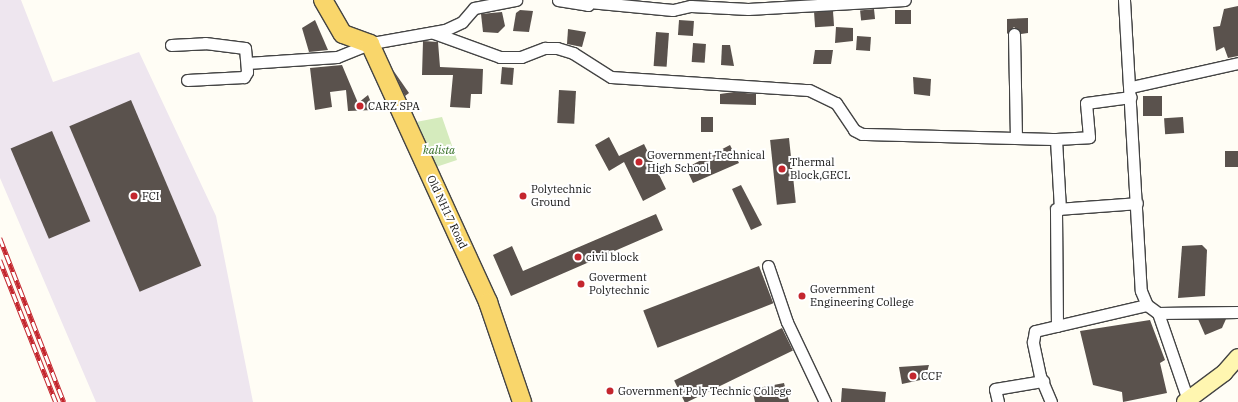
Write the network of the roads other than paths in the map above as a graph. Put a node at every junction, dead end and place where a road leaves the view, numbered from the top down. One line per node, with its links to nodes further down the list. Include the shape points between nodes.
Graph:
1 (323, 0): 8 (main road, via 343,34)
2 (516, 0): 6 (street, via 474,8 458,25)
3 (558, 0): 4 (street, via 588,6 589,2 673,10 692,6 777,8)
4 (905, 0)
5 (1124, 0): 13 (street)
6 (434, 33): 8 (street); 14 (street, via 500,57 521,57 545,48 557,48 573,53 611,77 809,90 836,103 854,130 862,134)
7 (1014, 34): 14 (street)
8 (370, 44): 10 (street, via 321,60); 26 (main road, Old NH17 Road, via 488,302)
9 (172, 45): 10 (street, via 240,45 245,48)
10 (247, 63): 12 (street, via 247,74 241,78)
11 (1238, 63): 13 (street)
12 (187, 80)
13 (1131, 92): 15 (street, via 1086,103 1089,137); 16 (street)
14 (1016, 138): 15 (street)
15 (1056, 140): 17 (street)
16 (1137, 202): 17 (street); 19 (street, via 1141,291)
17 (1060, 209): 22 (street, via 1056,209)
18 (768, 266): 27 (street, via 788,322)
19 (1147, 305): 21 (street); 22 (street)
20 (1238, 312): 21 (street)
21 (1158, 313): 25 (street)
22 (1057, 326): 24 (street, via 1035,331 1033,342)
23 (1238, 357): 25 (street, via 1224,373)
24 (1043, 381): 28 (street, via 995,389); 29 (street)
25 (1187, 401)
26 (522, 402)
27 (825, 402)
28 (998, 402)
29 (1051, 402)

